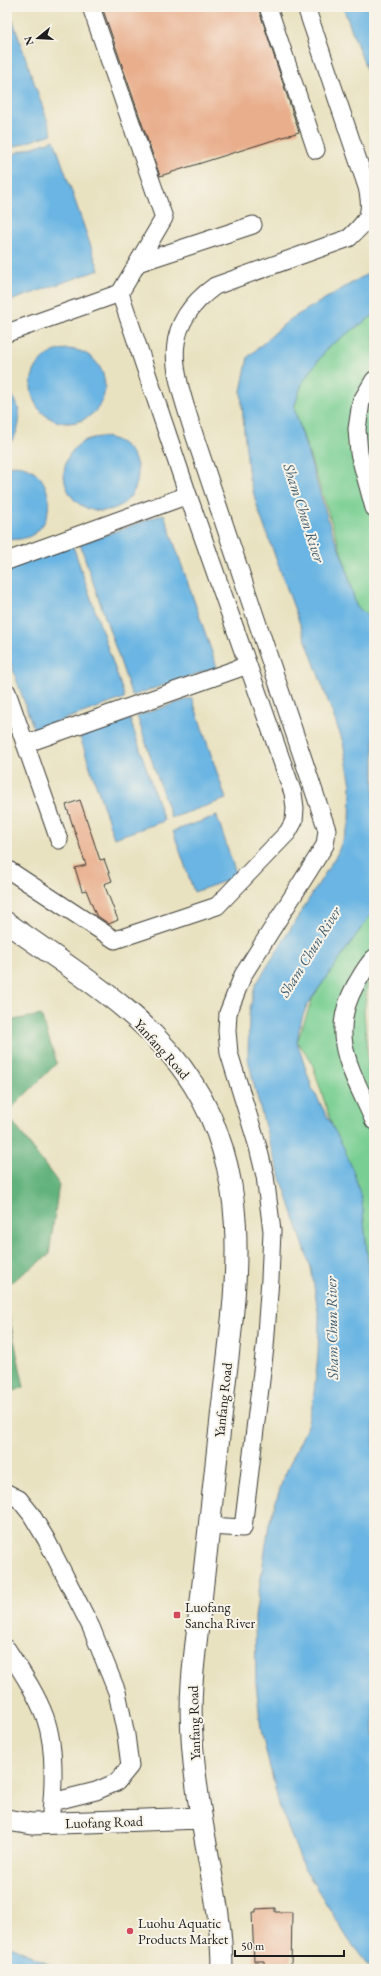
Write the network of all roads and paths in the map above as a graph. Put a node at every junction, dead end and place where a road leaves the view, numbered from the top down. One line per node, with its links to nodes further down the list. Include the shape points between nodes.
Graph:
1 (91, 7): 6 (lane, via 164,218)
2 (268, 7): 4 (lane)
3 (306, 7): 22 (lane, via 367,187 371,205 368,216 349,238 215,286 200,297 189,311 178,331 175,348 175,367 194,434 327,830 325,845 243,975 228,1013 229,1054 258,1147 265,1176 272,1232 265,1347 243,1528)
4 (316, 150)
5 (253, 225): 6 (lane)
6 (138, 262): 7 (lane)
7 (120, 293): 8 (lane); 10 (lane)
8 (7, 333)
9 (374, 380): 11 (lane, via 361,402 357,429 359,453)
10 (188, 495): 12 (lane); 13 (lane)
11 (374, 508)
12 (7, 561)
13 (248, 665): 15 (lane); 17 (lane, via 293,793 294,822 279,843 217,906 115,940)
14 (7, 692): 15 (lane)
15 (25, 744): 16 (lane)
16 (59, 840)
17 (7, 869)
18 (7, 924): 22 (main road, Yanfang Road, via 120,1004 154,1036 193,1084 209,1113 225,1155 234,1196 237,1239 233,1307)
19 (374, 958): 20 (lane, via 366,967 347,1002 343,1015 342,1035 344,1050)
20 (374, 1121)
21 (7, 1493): 24 (lane, via 19,1499 31,1514 91,1627 117,1692 126,1735 130,1766 117,1782 96,1791)
22 (209, 1526): 25 (main road, Yanfang Road, via 192,1686 194,1749)
23 (7, 1649): 24 (lane, via 45,1717 54,1775)
24 (52, 1802): 27 (lane)
25 (201, 1818): 27 (main road, Luofang Road); 28 (main road, Yanfang Road, via 222,1937)
26 (7, 1820): 27 (main road, Luofang Road)
27 (49, 1824)
28 (222, 1969)

